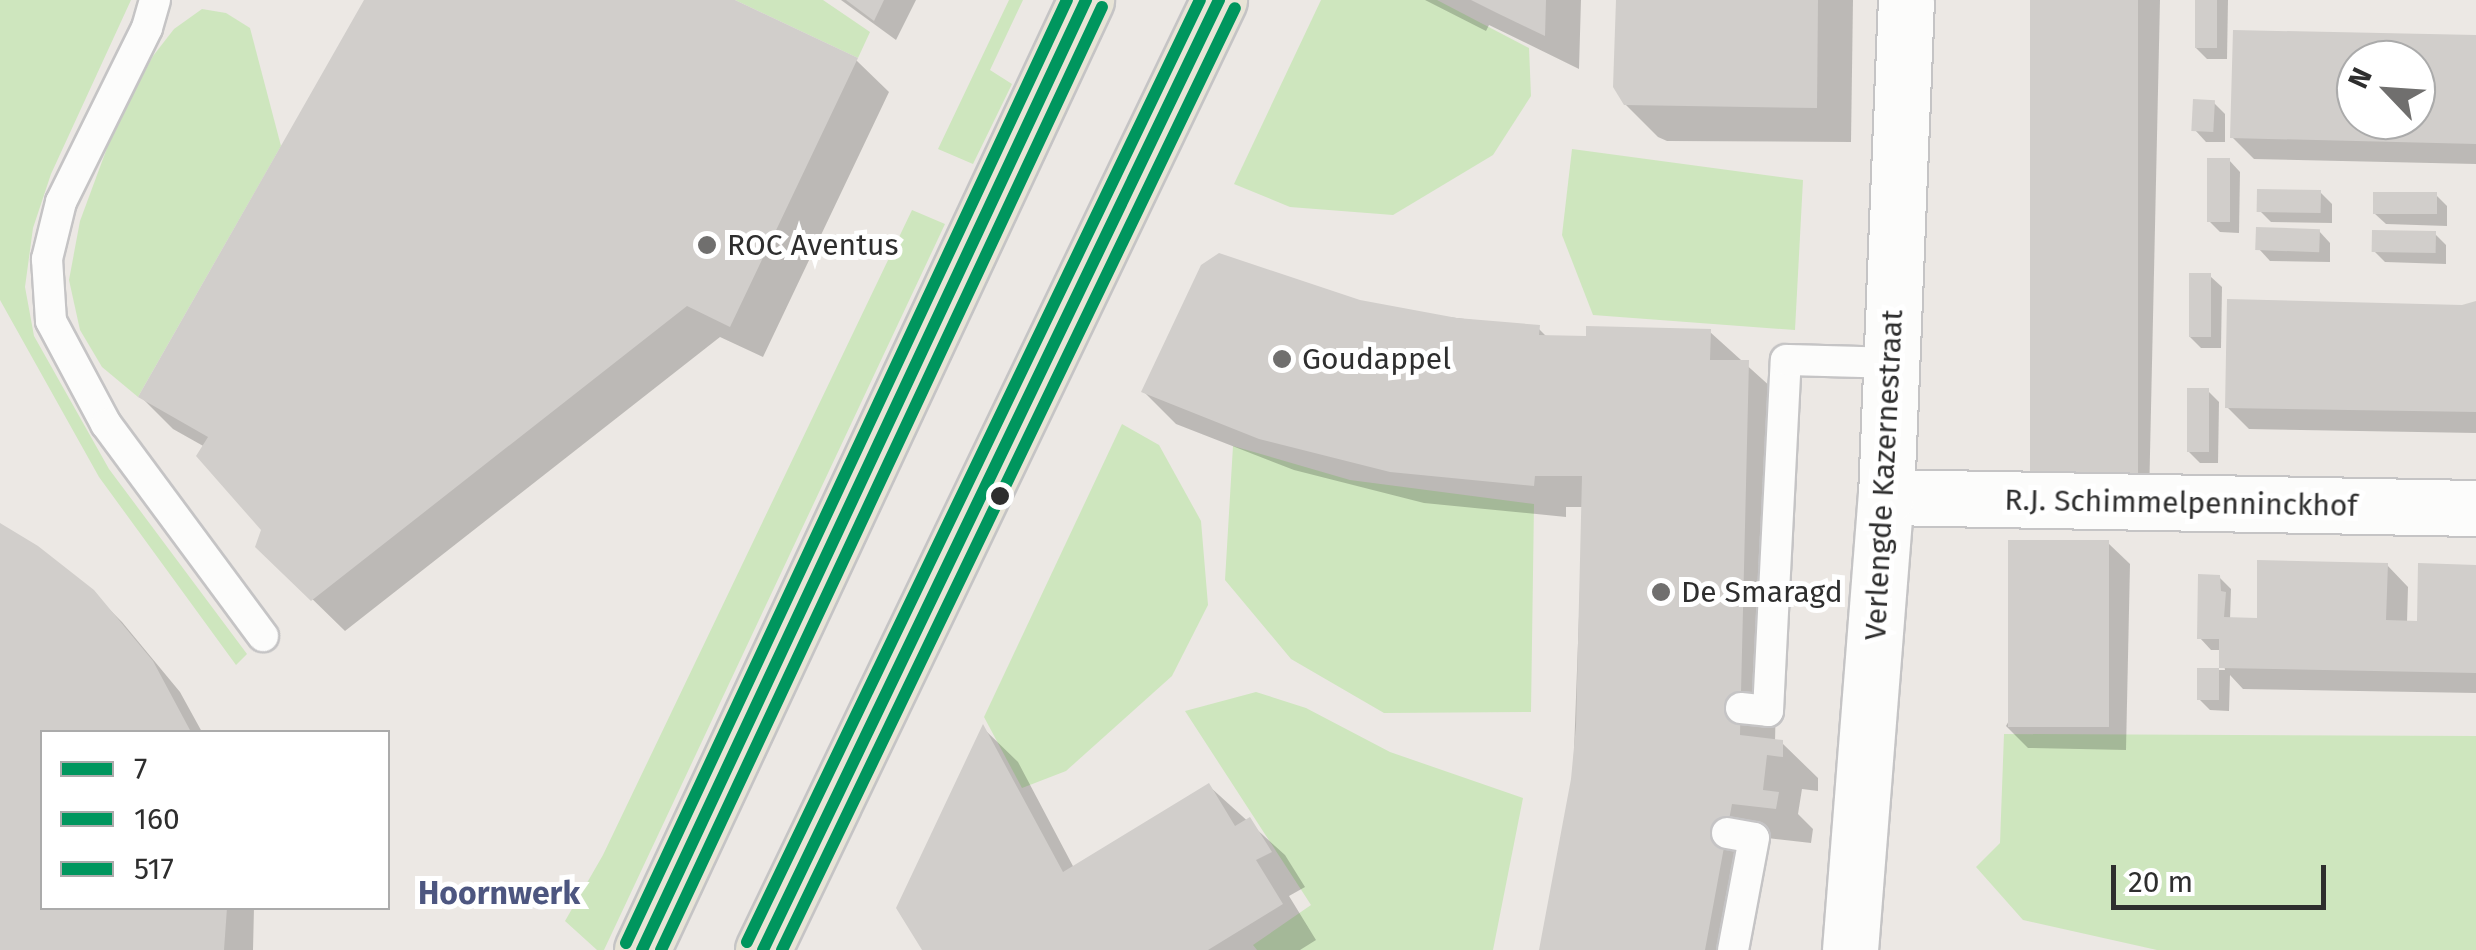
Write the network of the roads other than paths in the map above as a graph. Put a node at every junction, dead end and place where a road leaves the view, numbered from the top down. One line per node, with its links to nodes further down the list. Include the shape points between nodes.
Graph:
1 (155, 0): 8 (lane, via 61,202 47,259 51,321 106,424)
2 (1086, 0): 11 (main road)
3 (1218, 0): 12 (main road)
4 (1906, 0): 5 (street, Verlengde Kazernestraat)
5 (1891, 363): 6 (street, Verlengde Kazernestraat); 9 (lane, via 1786,360 1768,711)
6 (1886, 497): 7 (street, R.J. Schimmelpenninckhof); 14 (street, Verlengde Kazernestraat)
7 (2476, 508)
8 (263, 636)
9 (1740, 708)
10 (1727, 833): 13 (lane, via 1754,838)
11 (642, 950)
12 (764, 950)
13 (1733, 950)
14 (1850, 950)

